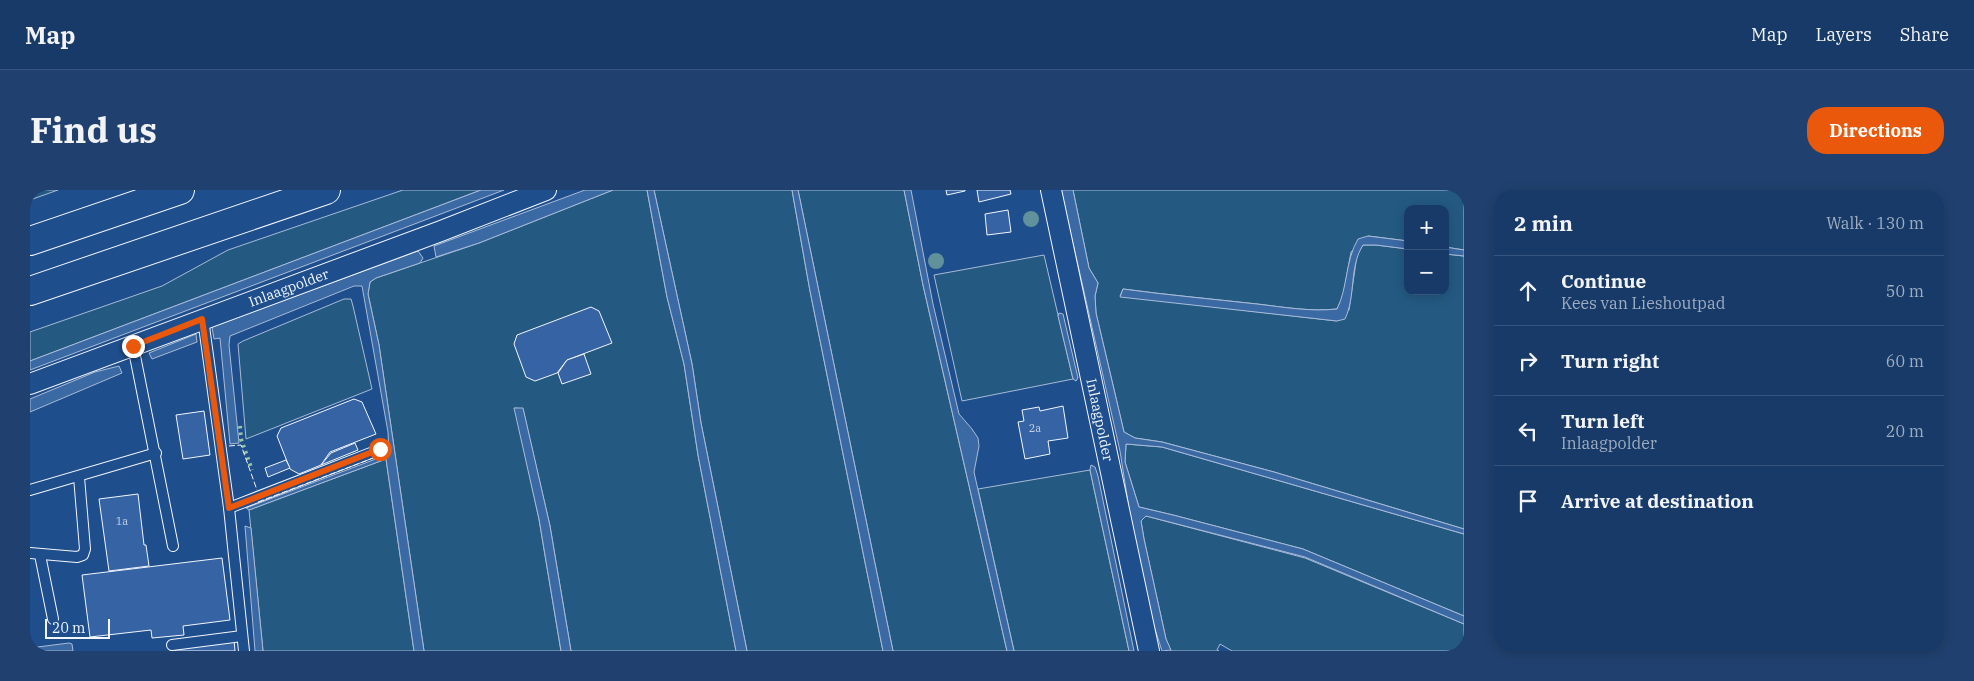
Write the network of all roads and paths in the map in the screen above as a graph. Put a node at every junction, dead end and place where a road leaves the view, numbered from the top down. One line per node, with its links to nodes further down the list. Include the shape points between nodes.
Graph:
1 (180, 190): 5 (highway)
2 (326, 190): 6 (highway)
3 (546, 190): 7 (street, Inlaagpolder)
4 (1051, 190): 21 (street, Inlaagpolder)
5 (30, 241)
6 (30, 291)
7 (202, 319): 8 (street, Inlaagpolder); 14 (lane)
8 (133, 346): 9 (street, Inlaagpolder); 11 (lane)
9 (30, 384)
10 (380, 449): 14 (lane)
11 (156, 454): 12 (lane); 15 (lane)
12 (79, 477): 13 (lane); 16 (lane, via 86,549 83,555)
13 (30, 490)
14 (229, 508): 18 (lane)
15 (173, 546)
16 (35, 554): 17 (lane)
17 (53, 619)
18 (242, 636): 19 (lane); 20 (lane)
19 (172, 645)
20 (244, 651)
21 (1149, 651)

